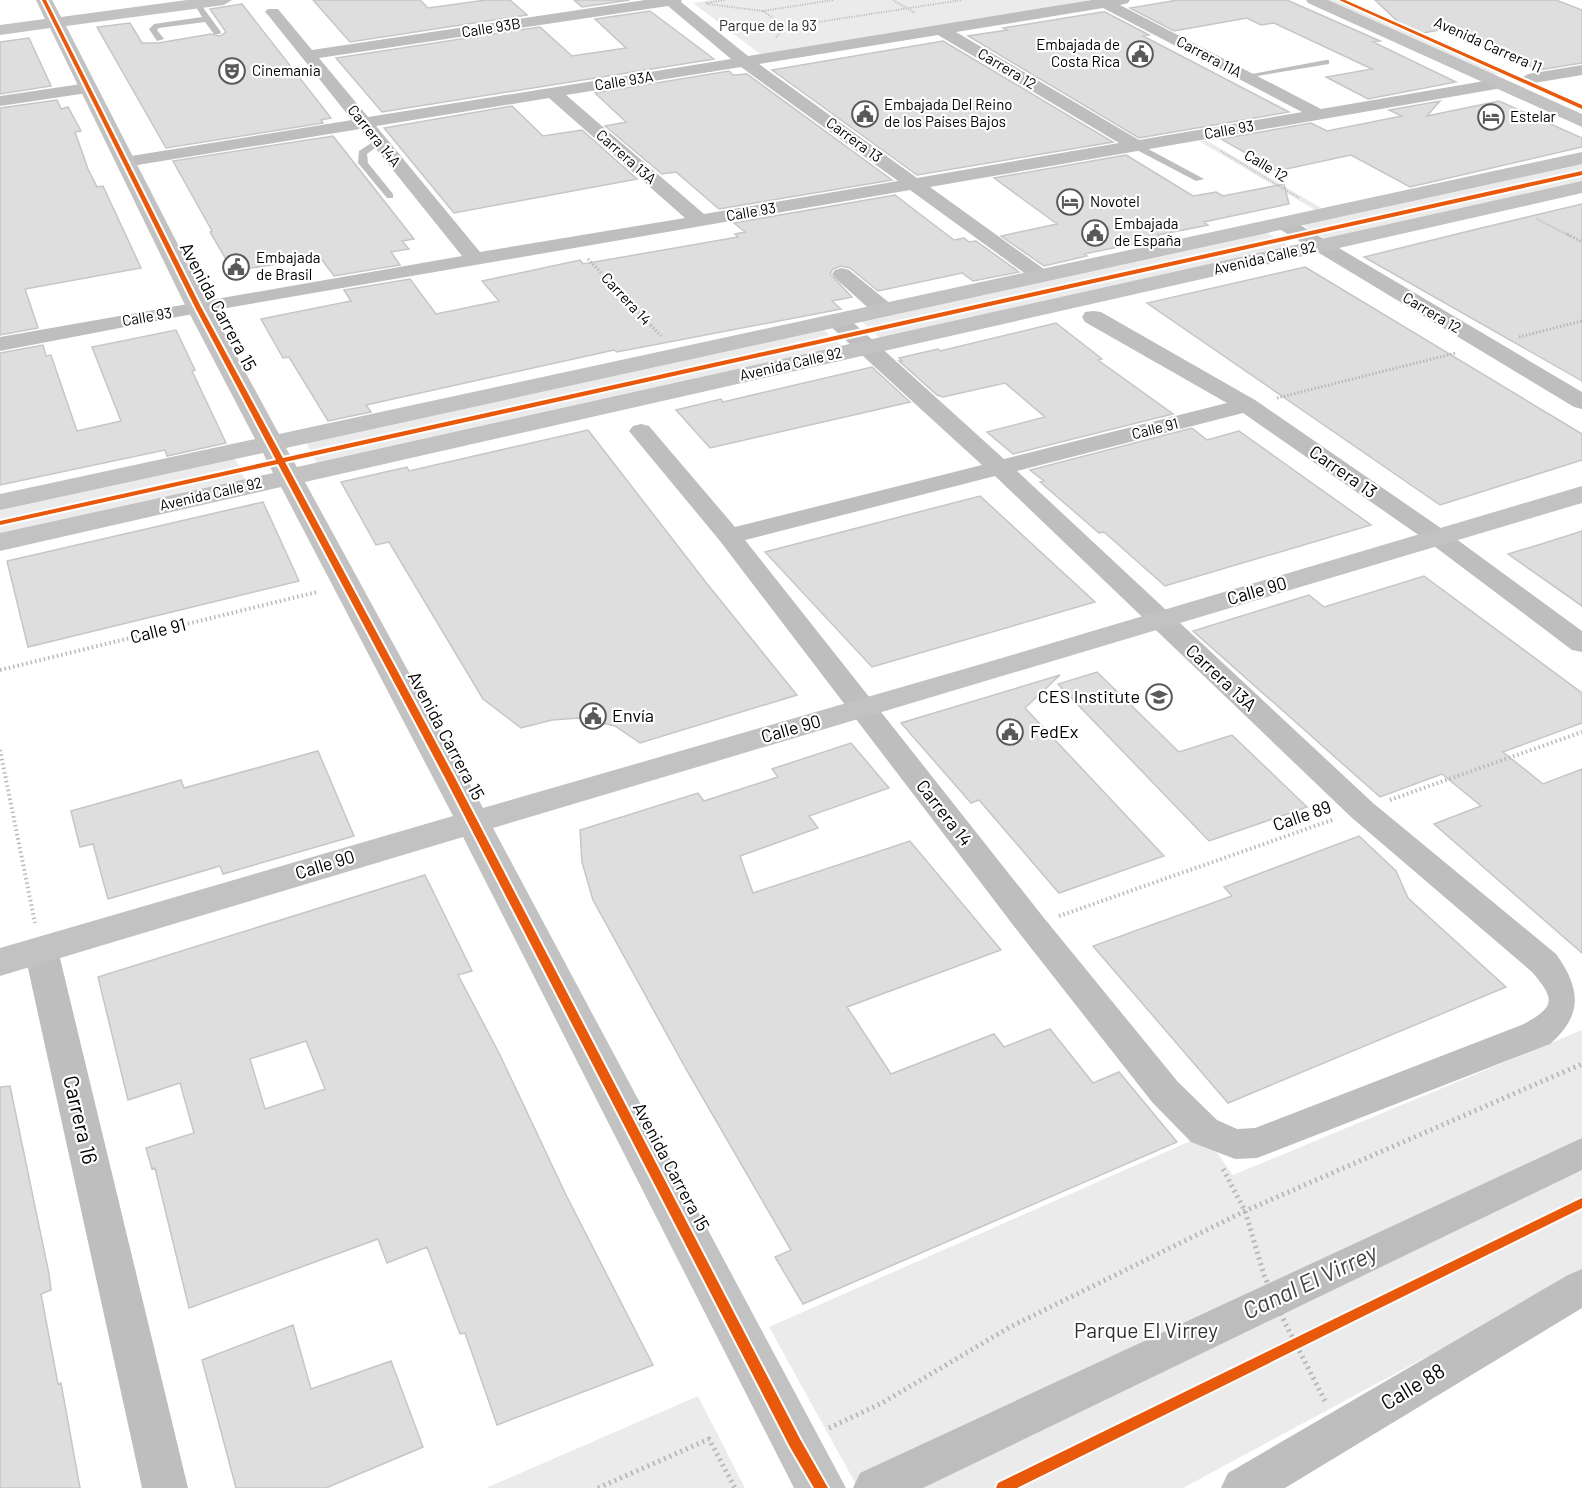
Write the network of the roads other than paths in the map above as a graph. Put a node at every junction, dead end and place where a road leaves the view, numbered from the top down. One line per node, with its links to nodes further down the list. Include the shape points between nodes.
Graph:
1 (138, 0): 9 (main road)
2 (224, 0): 8 (main road)
3 (672, 0): 17 (street, Calle 93B); 18 (street, Carrera 13)
4 (1123, 0): 7 (street, Calle 93A)
5 (1314, 0): 23 (main road, Avenida Carrera 11)
6 (1348, 0): 22 (main road, Avenida Carrera 11)
7 (1102, 2): 13 (street, Calle 93A); 21 (street, Carrera 11A)
8 (196, 4): 9 (main road); 12 (lane)
9 (49, 12): 11 (main road); 14 (main road); 24 (main road, Avenida Carrera 15)
10 (273, 12): 17 (street, Carrera 14A)
11 (0, 18)
12 (207, 19): 15 (lane); 16 (lane, via 153,29)
13 (940, 29): 18 (street, Calle 93A); 32 (street, Carrera 12)
14 (0, 30)
15 (217, 32)
16 (160, 39)
17 (308, 55): 30 (street, Carrera 14A)
18 (744, 61): 25 (street, Calle 93A); 36 (street, Carrera 13)
19 (1326, 62): 21 (lane)
20 (1582, 70): 22 (street)
21 (1245, 76): 28 (street, Carrera 11A)
22 (1528, 79): 27 (main road, Avenida Carrera 11)
23 (1502, 84): 28 (street, Calle 93); 29 (main road, Avenida Carrera 11)
24 (88, 88): 26 (street); 34 (main road, Avenida Carrera 15)
25 (552, 93): 30 (street, Calle 93A); 39 (street, Carrera 13A)
26 (0, 101)
27 (1582, 103)
28 (1320, 115): 32 (street, Calle 93)
29 (1582, 121)
30 (363, 123): 31 (street, Carrera 14A); 34 (street, Calle 93A)
31 (379, 142): 38 (lane, via 362,153 363,163); 42 (street, Carrera 14A)
32 (1136, 146): 35 (lane); 36 (street, Calle 93)
33 (1582, 158): 40 (main road, Avenida Calle 92)
34 (125, 162): 45 (main road, Avenida Carrera 15)
35 (1199, 179)
36 (916, 184): 39 (street, Calle 93); 44 (street, Carrera 13)
37 (1582, 187): 41 (main road, Avenida Calle 92)
38 (390, 196)
39 (700, 221): 42 (street, Calle 93)
40 (1283, 223): 41 (street, Carrera 12); 44 (main road, Avenida Calle 92)
41 (1320, 246): 50 (main road, Avenida Calle 92); 51 (street, Carrera 12)
42 (476, 260): 45 (street, Calle 93)
43 (842, 274): 46 (street)
44 (1041, 276): 46 (main road, Avenida Calle 92)
45 (198, 307): 49 (street, Calle 93); 54 (main road, Avenida Carrera 15)
46 (884, 310): 48 (main road, Avenida Calle 92)
47 (1093, 316): 52 (street, Carrera 13)
48 (837, 320): 50 (street, Carrera 13A); 54 (main road, Avenida Calle 92)
49 (0, 344)
50 (867, 347): 55 (street, Carrera 13A); 56 (main road, Avenida Calle 92)
51 (1582, 402)
52 (1247, 405): 55 (street, Calle 91); 60 (street, Carrera 13)
53 (641, 431): 59 (street, Carrera 14)
54 (272, 444): 56 (main road, Avenida Carrera 15); 58 (main road, Avenida Calle 92, via 40,489)
55 (1000, 468): 59 (street, Calle 91); 62 (street, Carrera 13A)
56 (290, 477): 61 (main road, Avenida Calle 92); 65 (main road, Avenida Carrera 15)
57 (1582, 494): 60 (main road, Calle 90)
58 (0, 502)
59 (729, 536): 64 (street, Carrera 14)
60 (1439, 538): 62 (main road, Calle 90); 63 (street, Carrera 13)
61 (0, 542)
62 (1159, 620): 64 (main road, Calle 90); 68 (street, Carrera 13A, via 1362,810 1544,963 1563,984 1569,998 1564,1015 1537,1034)
63 (1582, 644)
64 (863, 709): 65 (main road, Calle 90); 68 (street, Carrera 14, via 1165,1092 1204,1131 1235,1144 1257,1143)
65 (472, 821): 66 (main road, Calle 90); 71 (main road, Avenida Carrera 15)
66 (41, 950): 67 (main road, Calle 90); 70 (street, Carrera 16)
67 (0, 962)
68 (1276, 1136)
69 (1582, 1287): 72 (street, Calle 88)
70 (165, 1488)
71 (821, 1488)
72 (1244, 1488)

